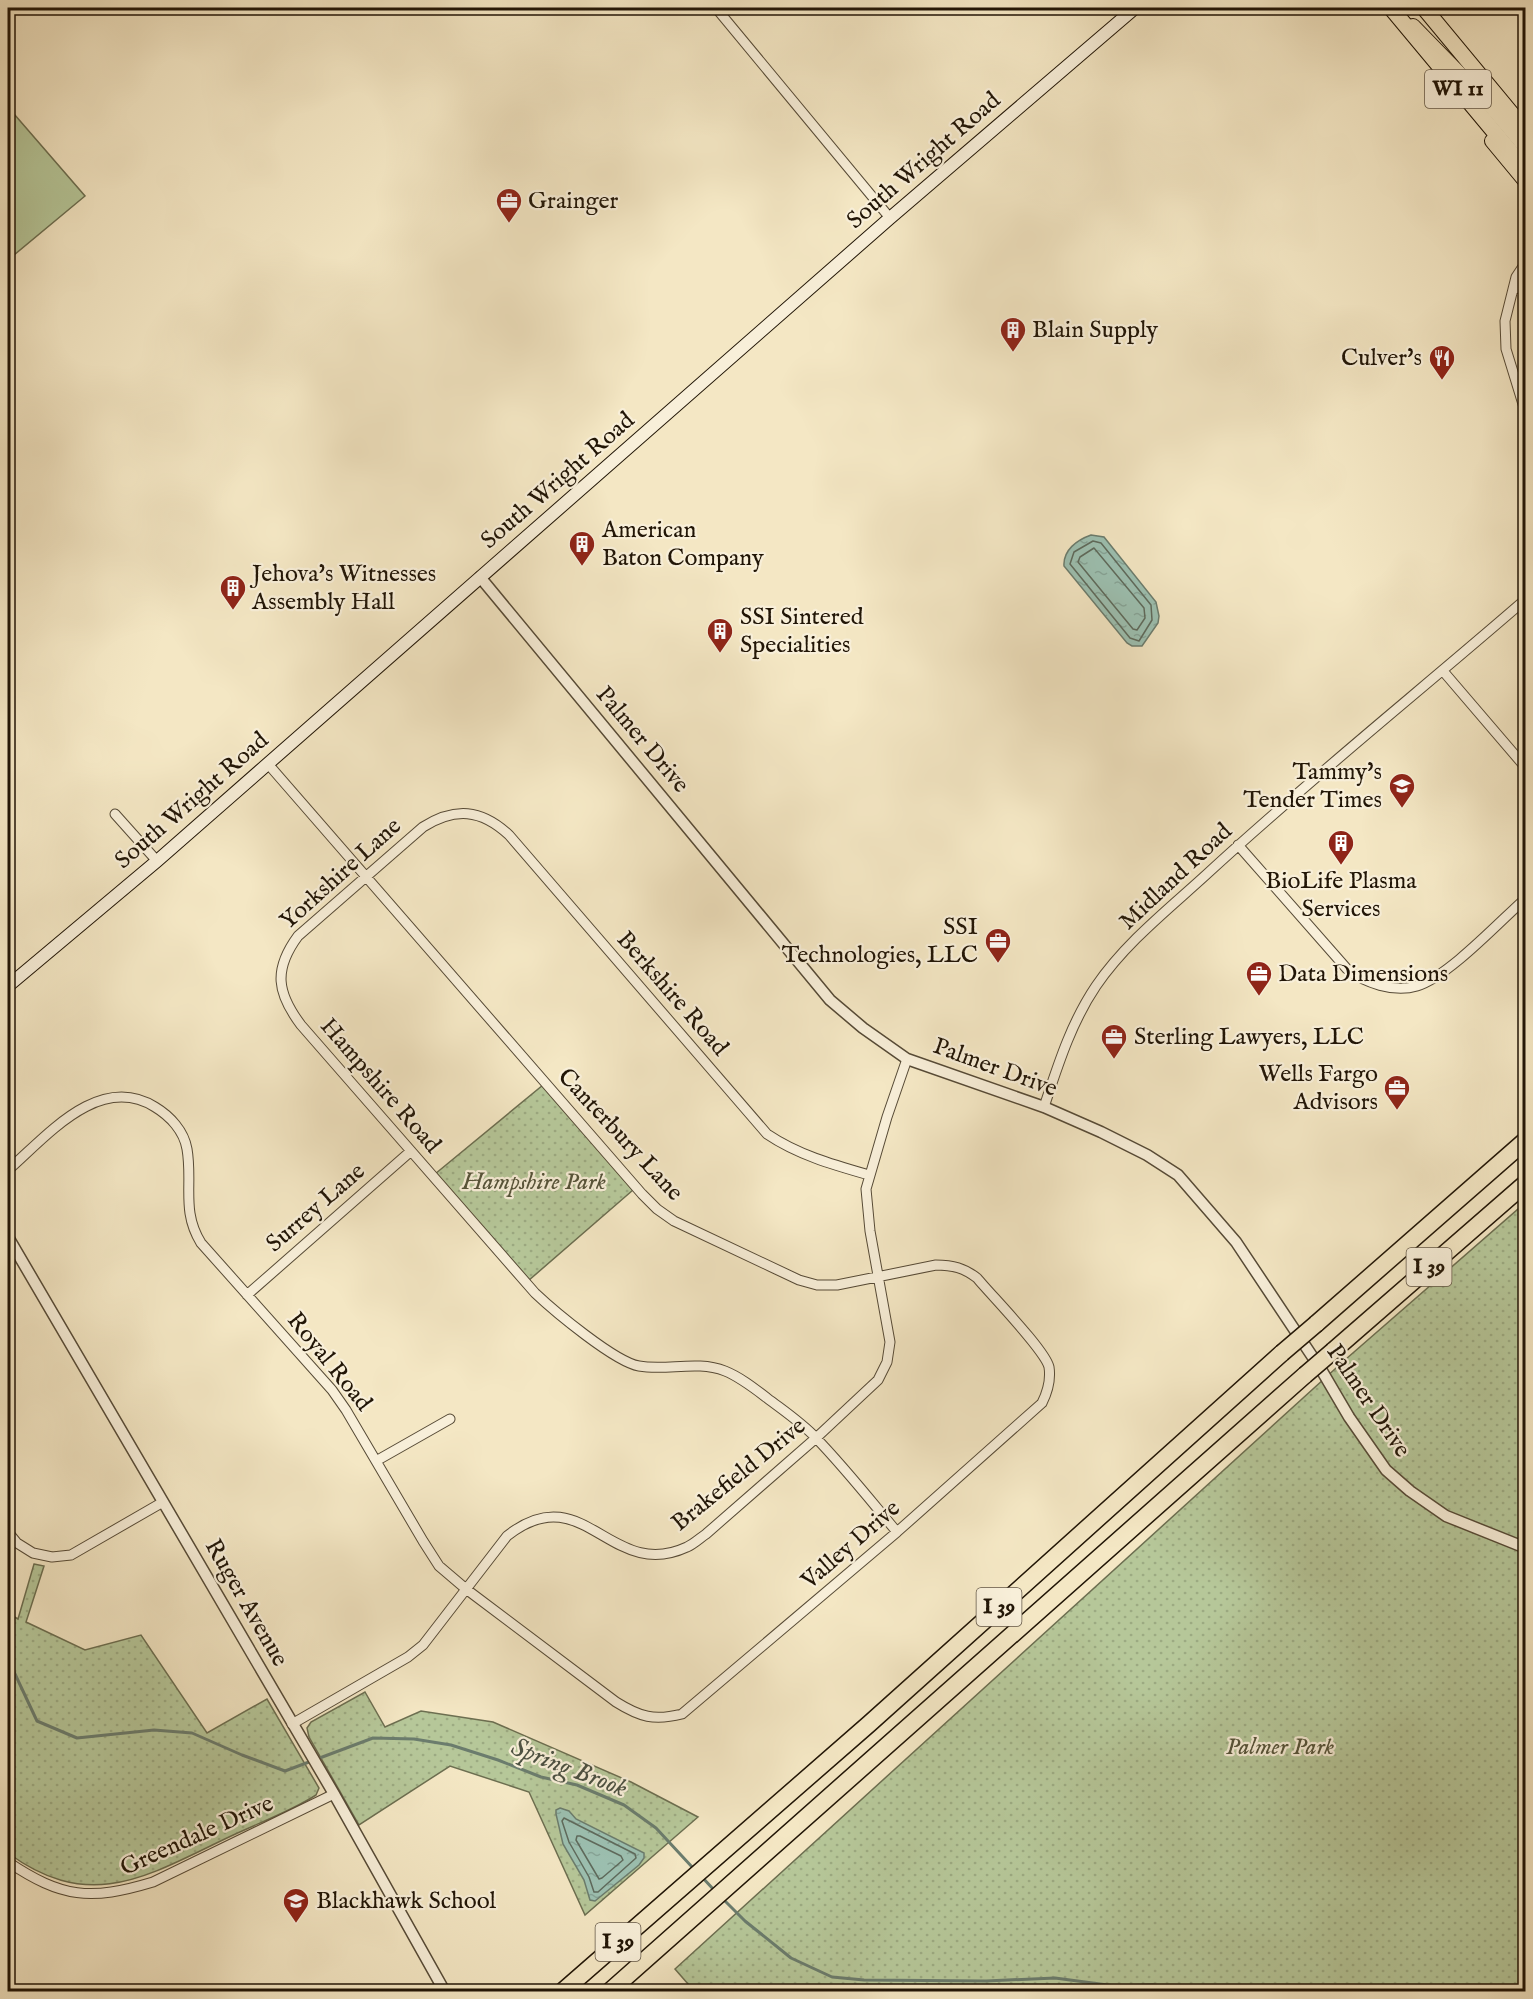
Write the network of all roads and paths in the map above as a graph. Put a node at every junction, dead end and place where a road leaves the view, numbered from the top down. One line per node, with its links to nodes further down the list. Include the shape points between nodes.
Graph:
1 (716, 8): 12 (street)
2 (1135, 8): 12 (main road, South Wright Road)
3 (1391, 8): 6 (highway, WI 11); 9 (main road, via 1490,104)
4 (1415, 8): 7 (main road)
5 (1424, 8): 7 (highway, WI 11)
6 (1414, 35): 10 (highway, WI 11); 11 (main road, via 1465,107)
7 (1450, 39): 8 (highway, WI 11)
8 (1526, 131)
9 (1526, 148)
10 (1526, 170)
11 (1526, 182)
12 (890, 218): 17 (main road, South Wright Road)
13 (1526, 262): 15 (street)
14 (1526, 277): 15 (street)
15 (1512, 292): 16 (street, via 1505,321 1506,349)
16 (1526, 414)
17 (480, 577): 20 (main road, South Wright Road); 30 (street, Palmer Drive, via 830,1000)
18 (1526, 599): 19 (street, Midland Road)
19 (1443, 671): 21 (street); 24 (street, Midland Road)
20 (268, 764): 25 (main road, South Wright Road); 26 (street, Canterbury Lane)
21 (1526, 768)
22 (464, 812): 26 (street, Yorkshire Lane, via 439,817 423,826); 35 (street, Berkshire Road, via 485,818 509,835 767,1134 799,1152)
23 (115, 814): 25 (street)
24 (1238, 845): 27 (street, via 1347,969 1388,987 1416,986 1443,973); 31 (street, Midland Road, via 1127,948 1096,986 1070,1033)
25 (157, 861): 28 (main road, South Wright Road)
26 (365, 877): 29 (street, Yorkshire Lane, via 288,949 280,977); 38 (street, Canterbury Lane, via 657,1209 674,1221 799,1280 837,1285)
27 (1526, 898)
28 (8, 986)
29 (282, 993): 33 (street, Hampshire Road, via 301,1025)
30 (907, 1059): 31 (street, Palmer Drive); 35 (street, Brakefield Drive)
31 (1044, 1107): 47 (street, Palmer Drive, via 1147,1155 1178,1175 1236,1242 1386,1470 1446,1516)
32 (1526, 1140): 54 (highway, I 39, bridge)
33 (411, 1151): 39 (street, Surrey Lane); 42 (street, Hampshire Road, via 534,1293 604,1348 638,1366 709,1366 726,1371)
34 (8, 1170): 39 (street, Royal Road, via 85,1106 104,1098 125,1096 146,1101 178,1129 187,1149 193,1229)
35 (869, 1175): 38 (street, Brakefield Drive, via 866,1190)
36 (1526, 1183): 55 (highway, I 39, bridge)
37 (8, 1237): 44 (street, Ruger Avenue)
38 (878, 1277): 40 (street, Canterbury Lane, via 936,1265 965,1269 1046,1358); 42 (street, Brakefield Drive, via 890,1342 887,1362 878,1380)
39 (248, 1295): 43 (street, Royal Road, via 332,1390)
40 (1050, 1379): 46 (street, Valley Drive, via 1042,1403)
41 (450, 1419): 43 (street)
42 (816, 1438): 46 (street, Hampshire Road); 48 (street, Brakefield Drive, via 687,1546 667,1553 646,1554 626,1549 573,1518 537,1518 507,1536)
43 (376, 1461): 48 (street, Royal Road, via 430,1553)
44 (163, 1502): 45 (street, via 71,1555 33,1553); 50 (street, Ruger Avenue)
45 (8, 1532)
46 (897, 1532): 49 (street, Valley Drive, via 682,1714)
47 (1526, 1548)
48 (466, 1589): 49 (street, Royal Road, via 616,1702 633,1712); 50 (street, Brakefield Drive, via 434,1633 408,1657)
49 (658, 1718)
50 (291, 1724): 51 (street, Ruger Avenue)
51 (334, 1794): 52 (street, Greendale Drive, via 153,1882 126,1890 78,1894 33,1879); 53 (street, Ruger Avenue)
52 (8, 1862)
53 (446, 1992)
54 (562, 1992)
55 (609, 1992)

